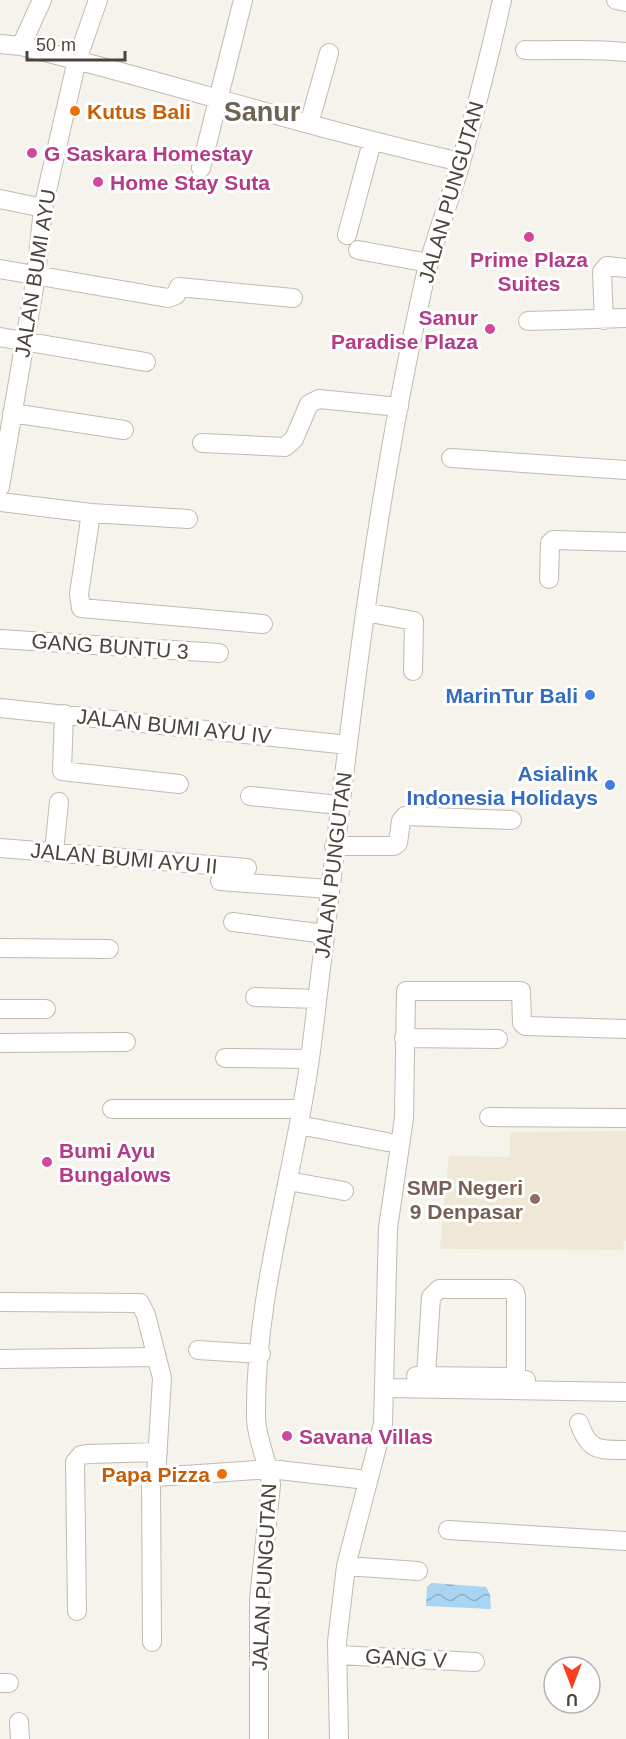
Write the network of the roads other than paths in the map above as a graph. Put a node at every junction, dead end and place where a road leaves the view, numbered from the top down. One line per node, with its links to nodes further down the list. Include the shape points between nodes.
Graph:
1 (42, 0): 8 (street)
2 (98, 0): 12 (street, JALAN BUMI AYU)
3 (243, 0): 13 (street)
4 (502, 0): 16 (street, JALAN PUNGUTAN)
5 (616, 0): 6 (street)
6 (626, 2)
7 (0, 44): 8 (street)
8 (21, 46): 12 (street)
9 (525, 50): 10 (street, via 594,48)
10 (626, 52)
11 (329, 53): 14 (street)
12 (77, 60): 13 (street); 19 (street, JALAN BUMI AYU)
13 (217, 99): 14 (street); 17 (street)
14 (309, 124): 15 (street)
15 (372, 142): 16 (street); 20 (street, via 352,242)
16 (461, 162): 20 (street, JALAN PUNGUTAN)
17 (201, 168)
18 (0, 199): 19 (street)
19 (43, 208): 23 (street, JALAN BUMI AYU)
20 (429, 263): 31 (street, JALAN PUNGUTAN)
21 (626, 268): 26 (street, via 607,266 602,272)
22 (0, 269): 23 (street)
23 (36, 276): 24 (street, via 168,298 176,295 179,287); 29 (street, JALAN BUMI AYU)
24 (293, 298)
25 (626, 318): 26 (street)
26 (604, 320): 27 (street)
27 (528, 321)
28 (0, 337): 29 (street)
29 (24, 343): 30 (street); 32 (street, JALAN BUMI AYU)
30 (146, 362)
31 (399, 407): 34 (street, via 319,399 309,404 294,439 285,447); 44 (street, JALAN PUNGUTAN)
32 (8, 408): 33 (street); 36 (street, JALAN BUMI AYU)
33 (124, 430)
34 (202, 443)
35 (451, 458): 37 (street)
36 (2, 465): 38 (street, JALAN BUMI AYU)
37 (626, 470)
38 (0, 487)
39 (0, 502): 40 (street)
40 (91, 513): 41 (street); 45 (street, via 79,594 81,608)
41 (188, 519)
42 (626, 543): 43 (street, via 553,540)
43 (549, 579)
44 (365, 612): 48 (street, via 414,621); 51 (street, JALAN PUNGUTAN)
45 (263, 624)
46 (0, 639): 47 (street, GANG BUNTU 3)
47 (219, 653)
48 (413, 671)
49 (0, 708): 50 (street, JALAN BUMI AYU IV)
50 (64, 714): 51 (street, JALAN BUMI AYU IV); 52 (street, via 62,771)
51 (348, 745): 55 (street, JALAN PUNGUTAN)
52 (179, 784)
53 (250, 796): 55 (street)
54 (59, 802): 59 (street)
55 (339, 805): 57 (street, JALAN PUNGUTAN)
56 (513, 820): 57 (street, via 405,816 394,846)
57 (334, 846): 62 (street, JALAN PUNGUTAN)
58 (0, 848): 59 (street, JALAN BUMI AYU II)
59 (54, 851): 60 (street, JALAN BUMI AYU II)
60 (248, 868)
61 (220, 881): 62 (street)
62 (329, 889): 64 (street, JALAN PUNGUTAN)
63 (233, 922): 64 (street)
64 (325, 934): 68 (street, JALAN PUNGUTAN)
65 (0, 948): 66 (street)
66 (109, 949)
67 (255, 997): 68 (street)
68 (317, 999): 77 (street, JALAN PUNGUTAN)
69 (0, 1009): 70 (street)
70 (46, 1009)
71 (626, 1029): 72 (street, via 525,1026 521,991 409,990)
72 (404, 1038): 73 (street); 92 (street, via 404,1118 388,1228)
73 (498, 1039)
74 (126, 1042): 75 (street)
75 (0, 1043)
76 (225, 1058): 77 (street)
77 (310, 1059): 79 (street, JALAN PUNGUTAN)
78 (112, 1109): 79 (street)
79 (300, 1117): 82 (street); 83 (street, JALAN PUNGUTAN)
80 (489, 1117): 81 (street)
81 (626, 1118)
82 (387, 1142)
83 (288, 1181): 84 (street); 87 (street, JALAN PUNGUTAN, via 268,1284)
84 (344, 1191)
85 (0, 1302): 88 (street, via 137,1302 146,1315)
86 (198, 1350): 87 (street)
87 (261, 1354): 99 (street, JALAN PUNGUTAN, via 256,1424)
88 (157, 1357): 89 (street); 98 (street, via 163,1395)
89 (0, 1359)
90 (426, 1375): 91 (street); 91 (street, via 434,1292 511,1289 516,1292); 93 (street, via 409,1380)
91 (516, 1377): 94 (street, via 531,1382)
92 (386, 1388): 93 (street); 101 (street, via 379,1444)
93 (409, 1389): 94 (street)
94 (536, 1391): 95 (street)
95 (626, 1392)
96 (579, 1422): 97 (street, via 585,1440 593,1447)
97 (626, 1450)
98 (158, 1452): 100 (street); 106 (street, via 88,1454 75,1462)
99 (270, 1469): 100 (street); 101 (street); 110 (street, JALAN PUNGUTAN, via 259,1599)
100 (156, 1477): 107 (street, via 151,1481)
101 (367, 1480): 104 (street)
102 (448, 1530): 103 (street)
103 (626, 1541)
104 (346, 1566): 105 (street); 108 (street)
105 (418, 1571)
106 (77, 1611)
107 (152, 1642)
108 (338, 1655): 109 (street, GANG V); 111 (street)
109 (475, 1662)
110 (259, 1739)
111 (339, 1739)

